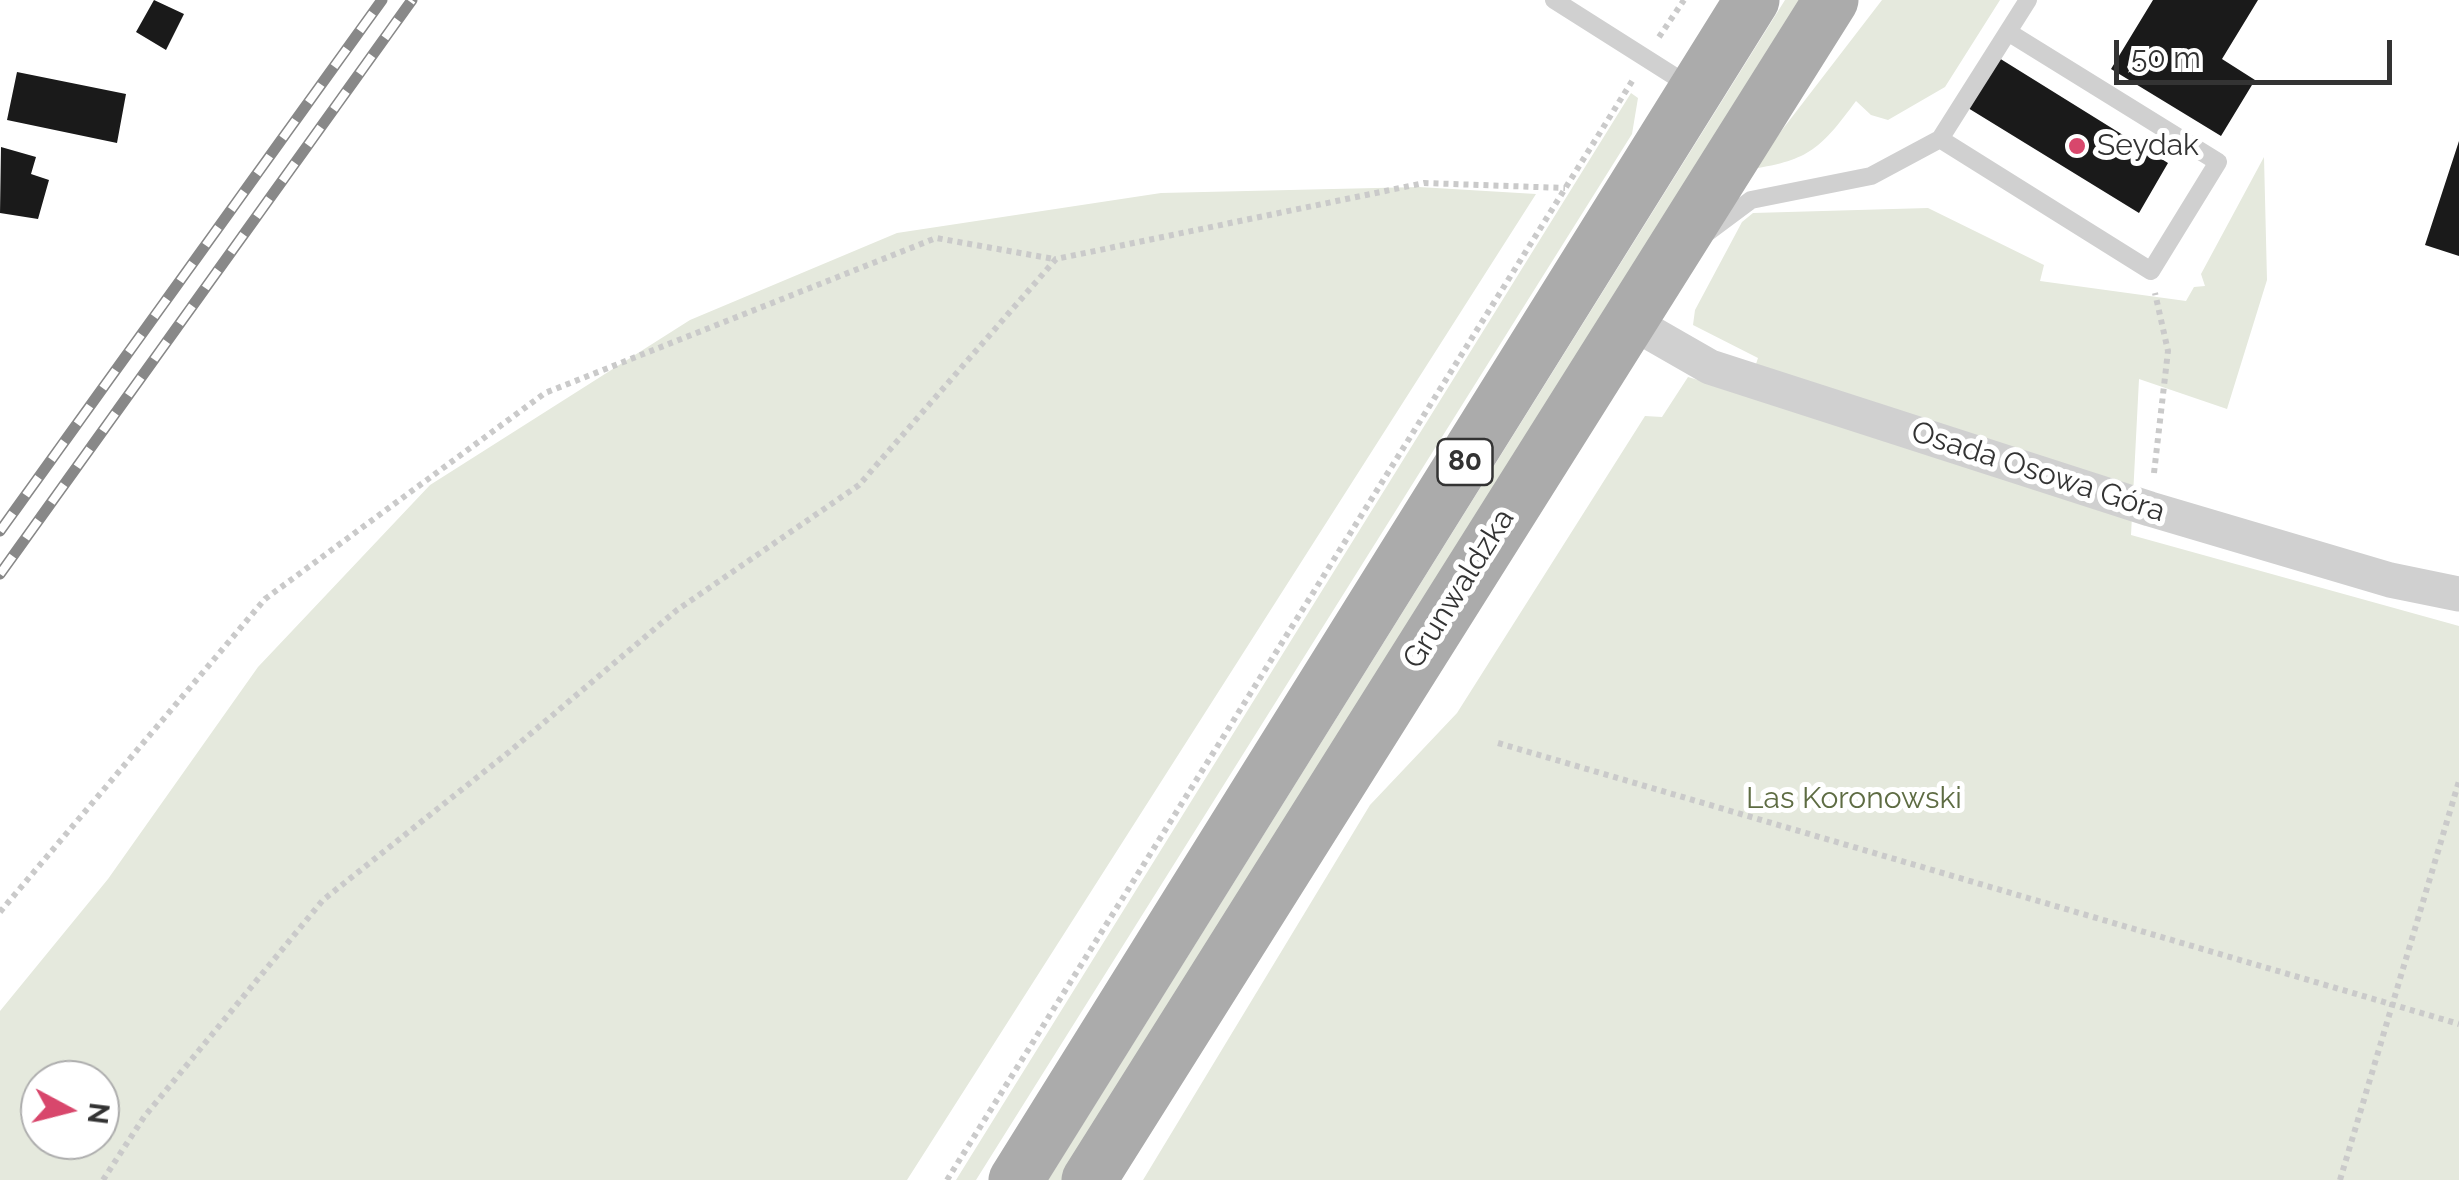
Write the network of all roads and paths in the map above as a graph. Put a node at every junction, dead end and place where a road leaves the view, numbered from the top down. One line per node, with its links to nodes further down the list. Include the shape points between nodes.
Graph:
1 (1554, 0): 6 (lane)
2 (1684, 0): 8 (path)
3 (1752, 0): 9 (main road, Grunwaldzka / 80)
4 (1831, 0): 13 (main road, Grunwaldzka / 80)
5 (2028, 0): 7 (lane)
6 (1576, 6): 8 (lane)
7 (2008, 32): 10 (lane); 14 (lane, via 2218,162)
8 (1646, 58): 9 (lane); 11 (path)
9 (1697, 90): 25 (main road, Grunwaldzka / 80)
10 (1940, 139): 13 (lane, via 1871,176 1751,200); 14 (lane)
11 (1565, 188): 12 (path, via 1424,183); 24 (path)
12 (1056, 259): 20 (path, via 936,238 545,393 265,599); 23 (path, via 859,486 677,610 323,900 144,1117)
13 (1663, 263): 15 (main road, Grunwaldzka / 80)
14 (2151, 271): 16 (path, via 2168,350)
15 (1628, 320): 16 (street, Osada Osowa Góra, via 1710,367); 26 (main road, Grunwaldzka / 80)
16 (2150, 509): 17 (street, Osada Osowa Góra)
17 (2459, 594)
18 (1498, 742): 21 (path)
19 (2459, 782): 21 (path)
20 (0, 912)
21 (2394, 1008): 22 (path); 27 (path)
22 (2459, 1024)
23 (103, 1180)
24 (947, 1180)
25 (1016, 1180)
26 (1090, 1180)
27 (2340, 1180)

